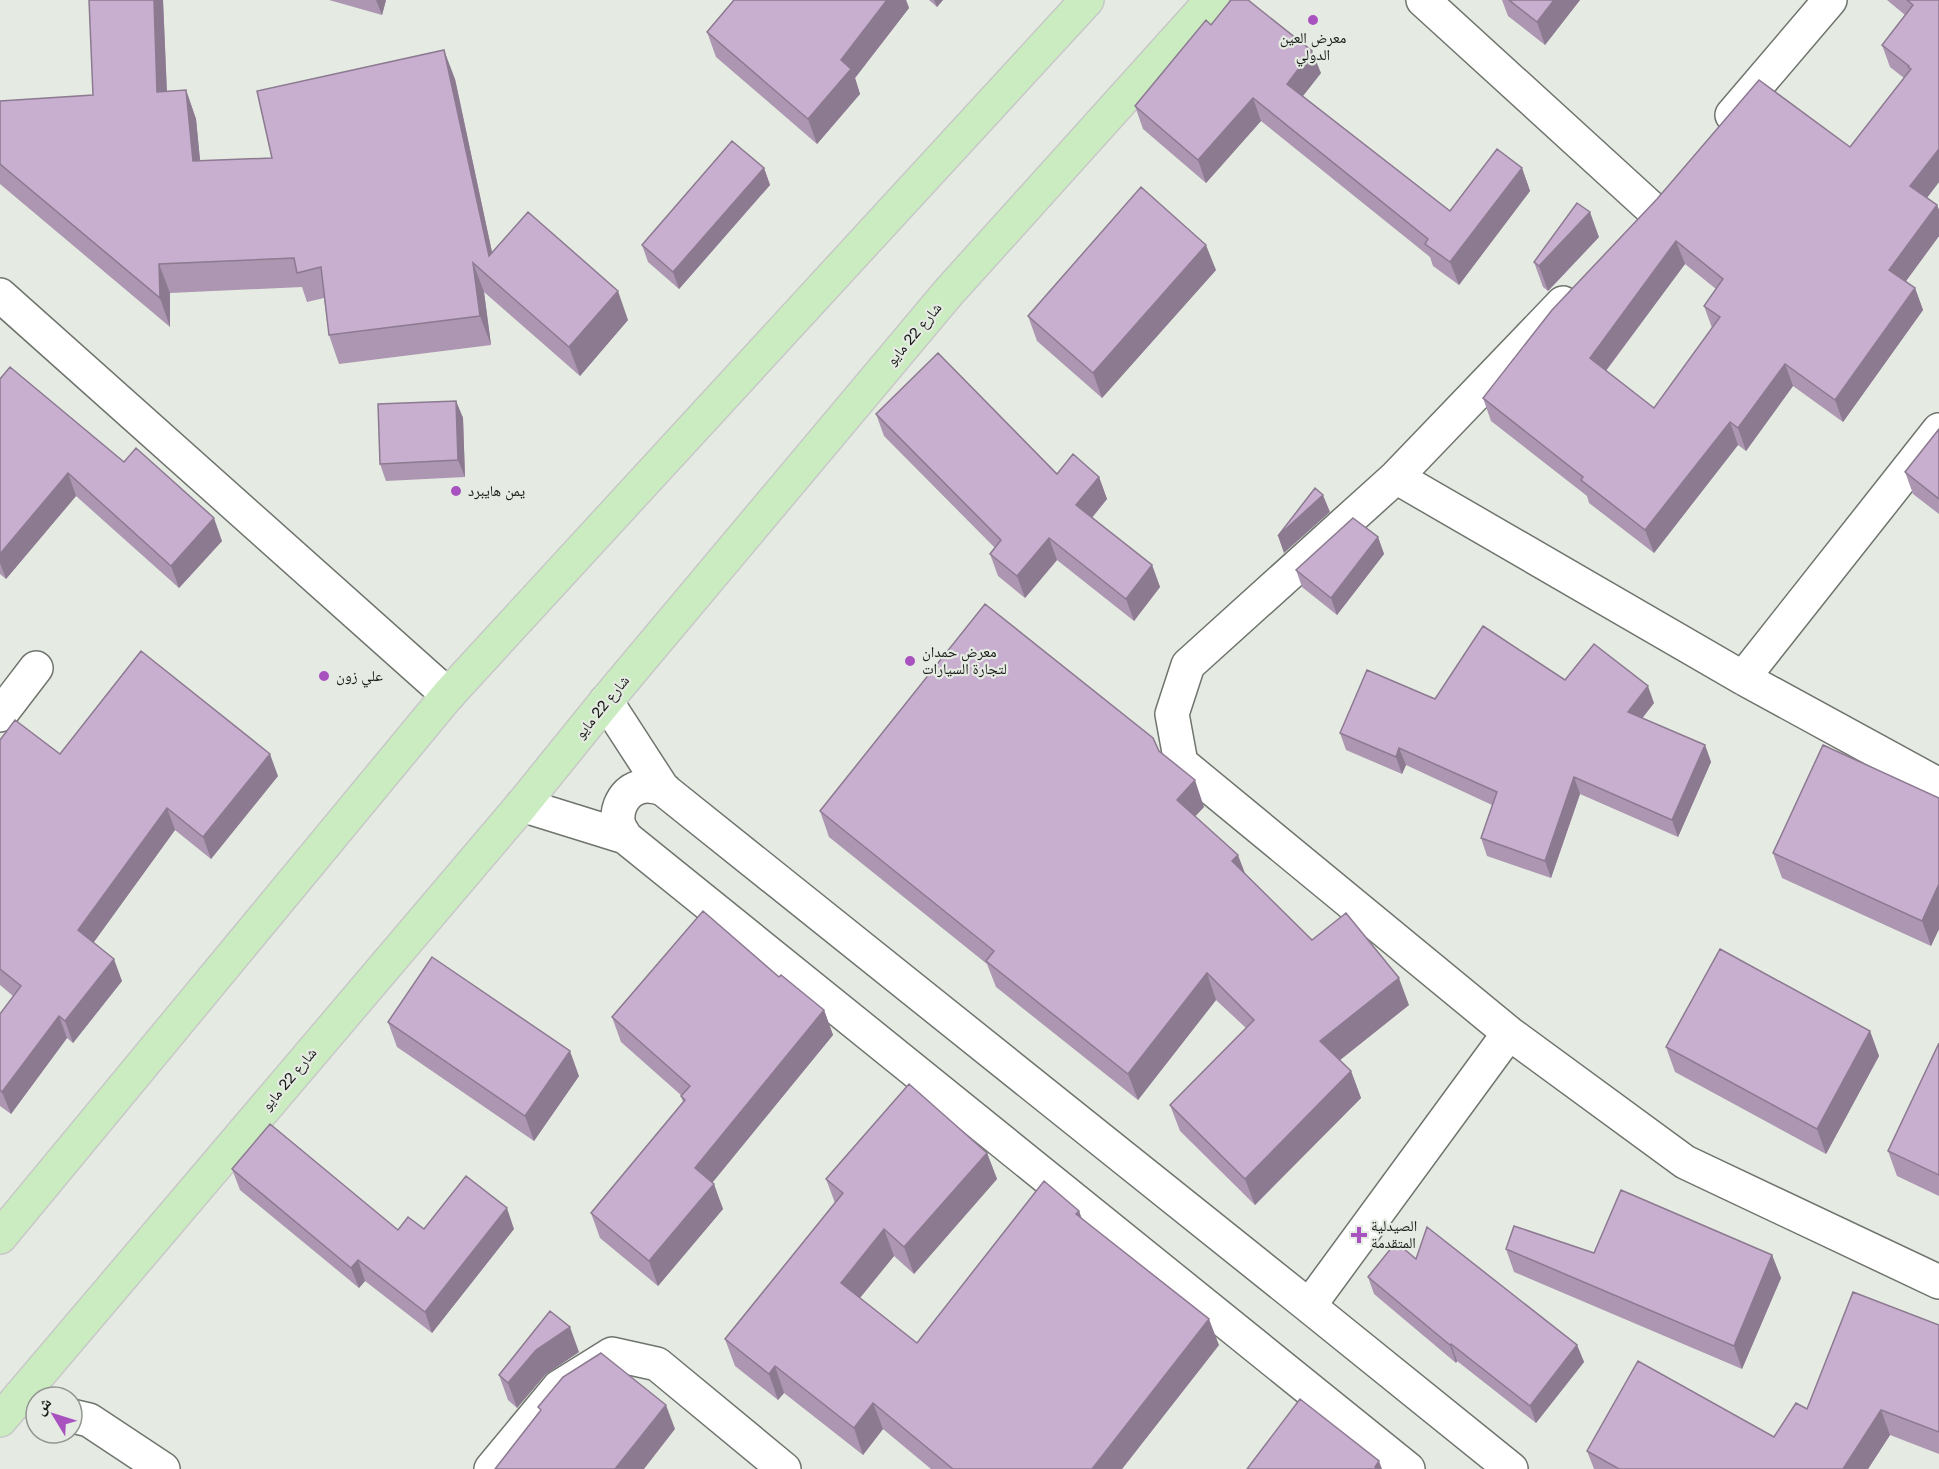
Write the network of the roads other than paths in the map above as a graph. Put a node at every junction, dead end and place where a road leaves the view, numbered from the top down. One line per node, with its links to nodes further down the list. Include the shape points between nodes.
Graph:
1 (1087, 0): 13 (main road)
2 (1212, 0): 14 (main road, شارع 22 مايو, via 948,293)
3 (1423, 0): 6 (street)
4 (1830, 0): 5 (street)
5 (1714, 136)
6 (1652, 209)
7 (1586, 278): 10 (street)
8 (0, 295): 13 (street)
9 (1939, 430): 12 (street)
10 (1396, 477): 12 (street); 20 (street, via 1188,665 1172,714 1181,763)
11 (36, 668): 15 (street)
12 (1743, 678): 16 (street)
13 (448, 695): 21 (main road)
14 (606, 701): 17 (street); 18 (main road, شارع 22 مايو)
15 (0, 715)
16 (1939, 785)
17 (664, 790): 19 (street, via 643,786 624,796 618,825); 23 (street)
18 (522, 805): 19 (street); 24 (main road, شارع 22 مايو)
19 (626, 838): 29 (street)
20 (1509, 1033): 22 (street, via 1685,1162); 23 (street)
21 (0, 1238)
22 (1939, 1282)
23 (1310, 1306): 30 (street)
24 (13, 1407)
25 (84, 1419): 26 (street)
26 (163, 1469)
27 (491, 1469): 28 (street, via 559,1388 612,1354 657,1364)
28 (784, 1469)
29 (1408, 1469)
30 (1511, 1469)

